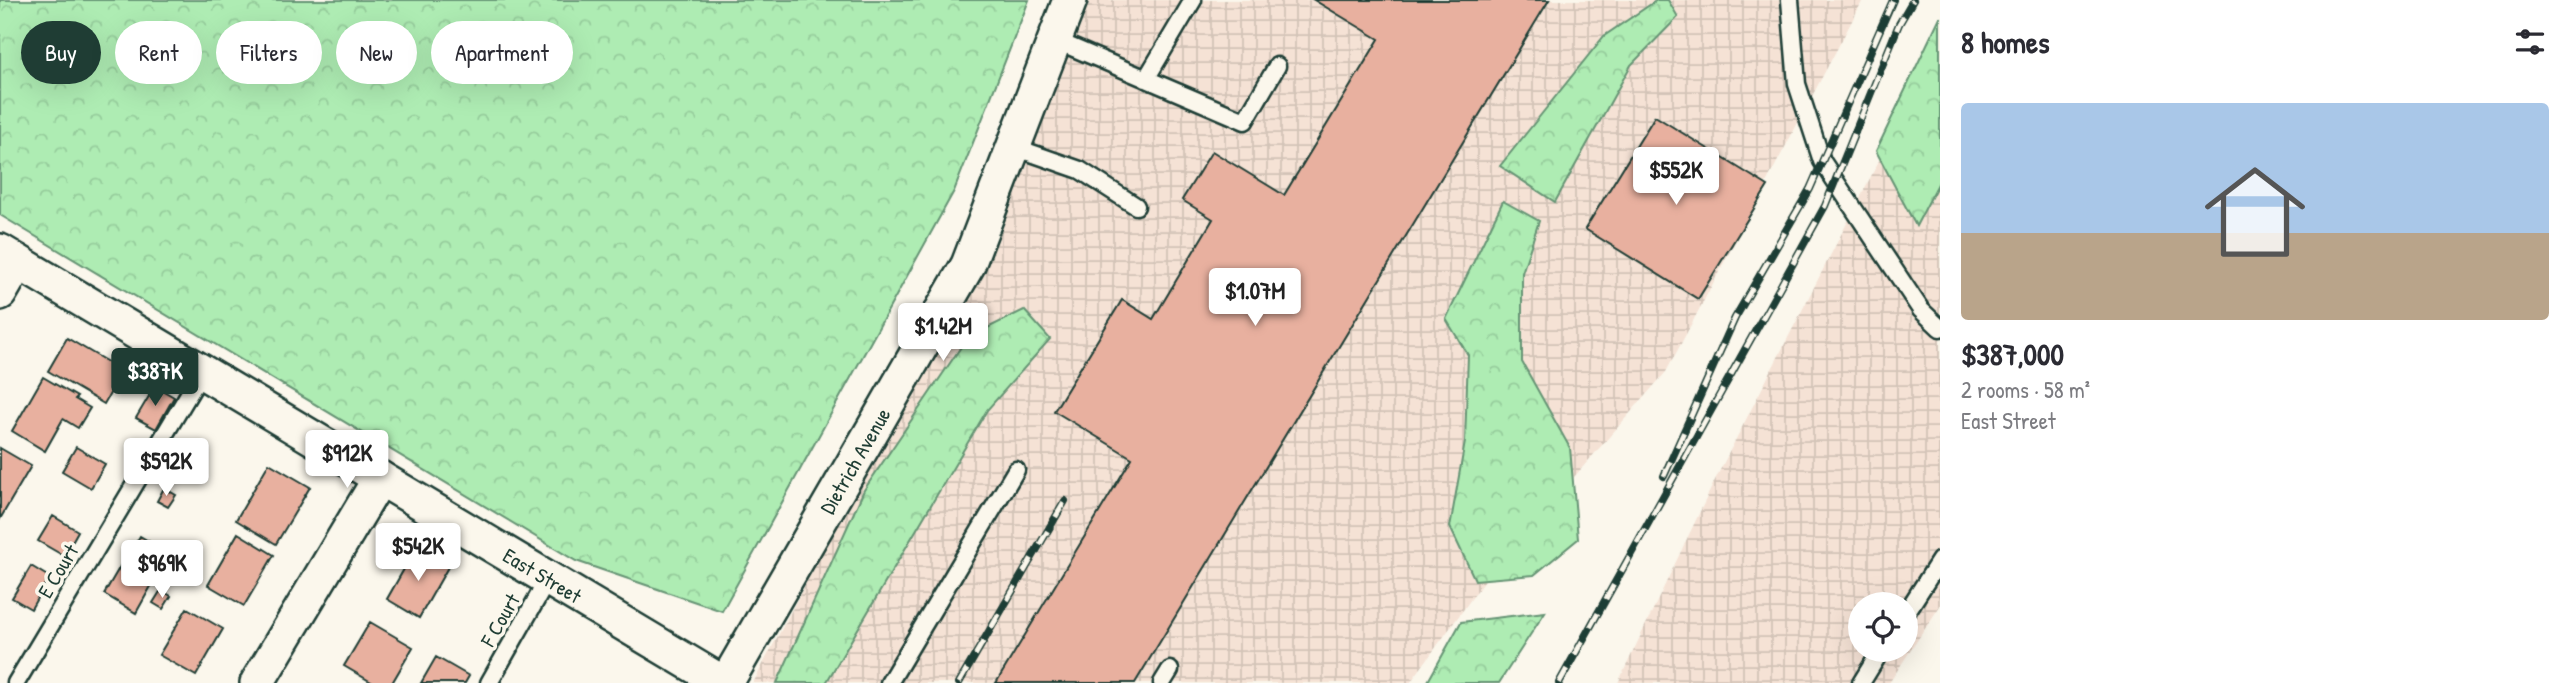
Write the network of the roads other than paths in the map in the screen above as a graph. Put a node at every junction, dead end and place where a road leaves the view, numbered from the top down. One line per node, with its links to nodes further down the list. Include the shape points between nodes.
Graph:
1 (1070, 0): 4 (street, Dietrich Avenue)
2 (1193, 0): 6 (lane)
3 (1790, 0): 11 (lane, via 1797,84 1822,161 1921,310)
4 (1055, 40): 6 (lane); 7 (street, Dietrich Avenue)
5 (1277, 66): 6 (lane, via 1245,121)
6 (1146, 79)
7 (1014, 147): 8 (lane, via 1080,170); 22 (street, Dietrich Avenue, via 968,265)
8 (1136, 206)
9 (9, 257): 10 (street); 12 (street, East Street)
10 (0, 293)
11 (1940, 328)
12 (202, 372): 14 (street, East Street); 19 (lane, E Court)
13 (1016, 470): 23 (lane)
14 (380, 478): 16 (street, East Street); 20 (street)
15 (1940, 560): 17 (lane)
16 (548, 579): 21 (lane, F Court); 22 (street, East Street)
17 (1918, 594)
18 (1874, 662): 24 (lane)
19 (16, 683)
20 (257, 683)
21 (489, 683)
22 (725, 683)
23 (889, 683)
24 (1861, 683)

